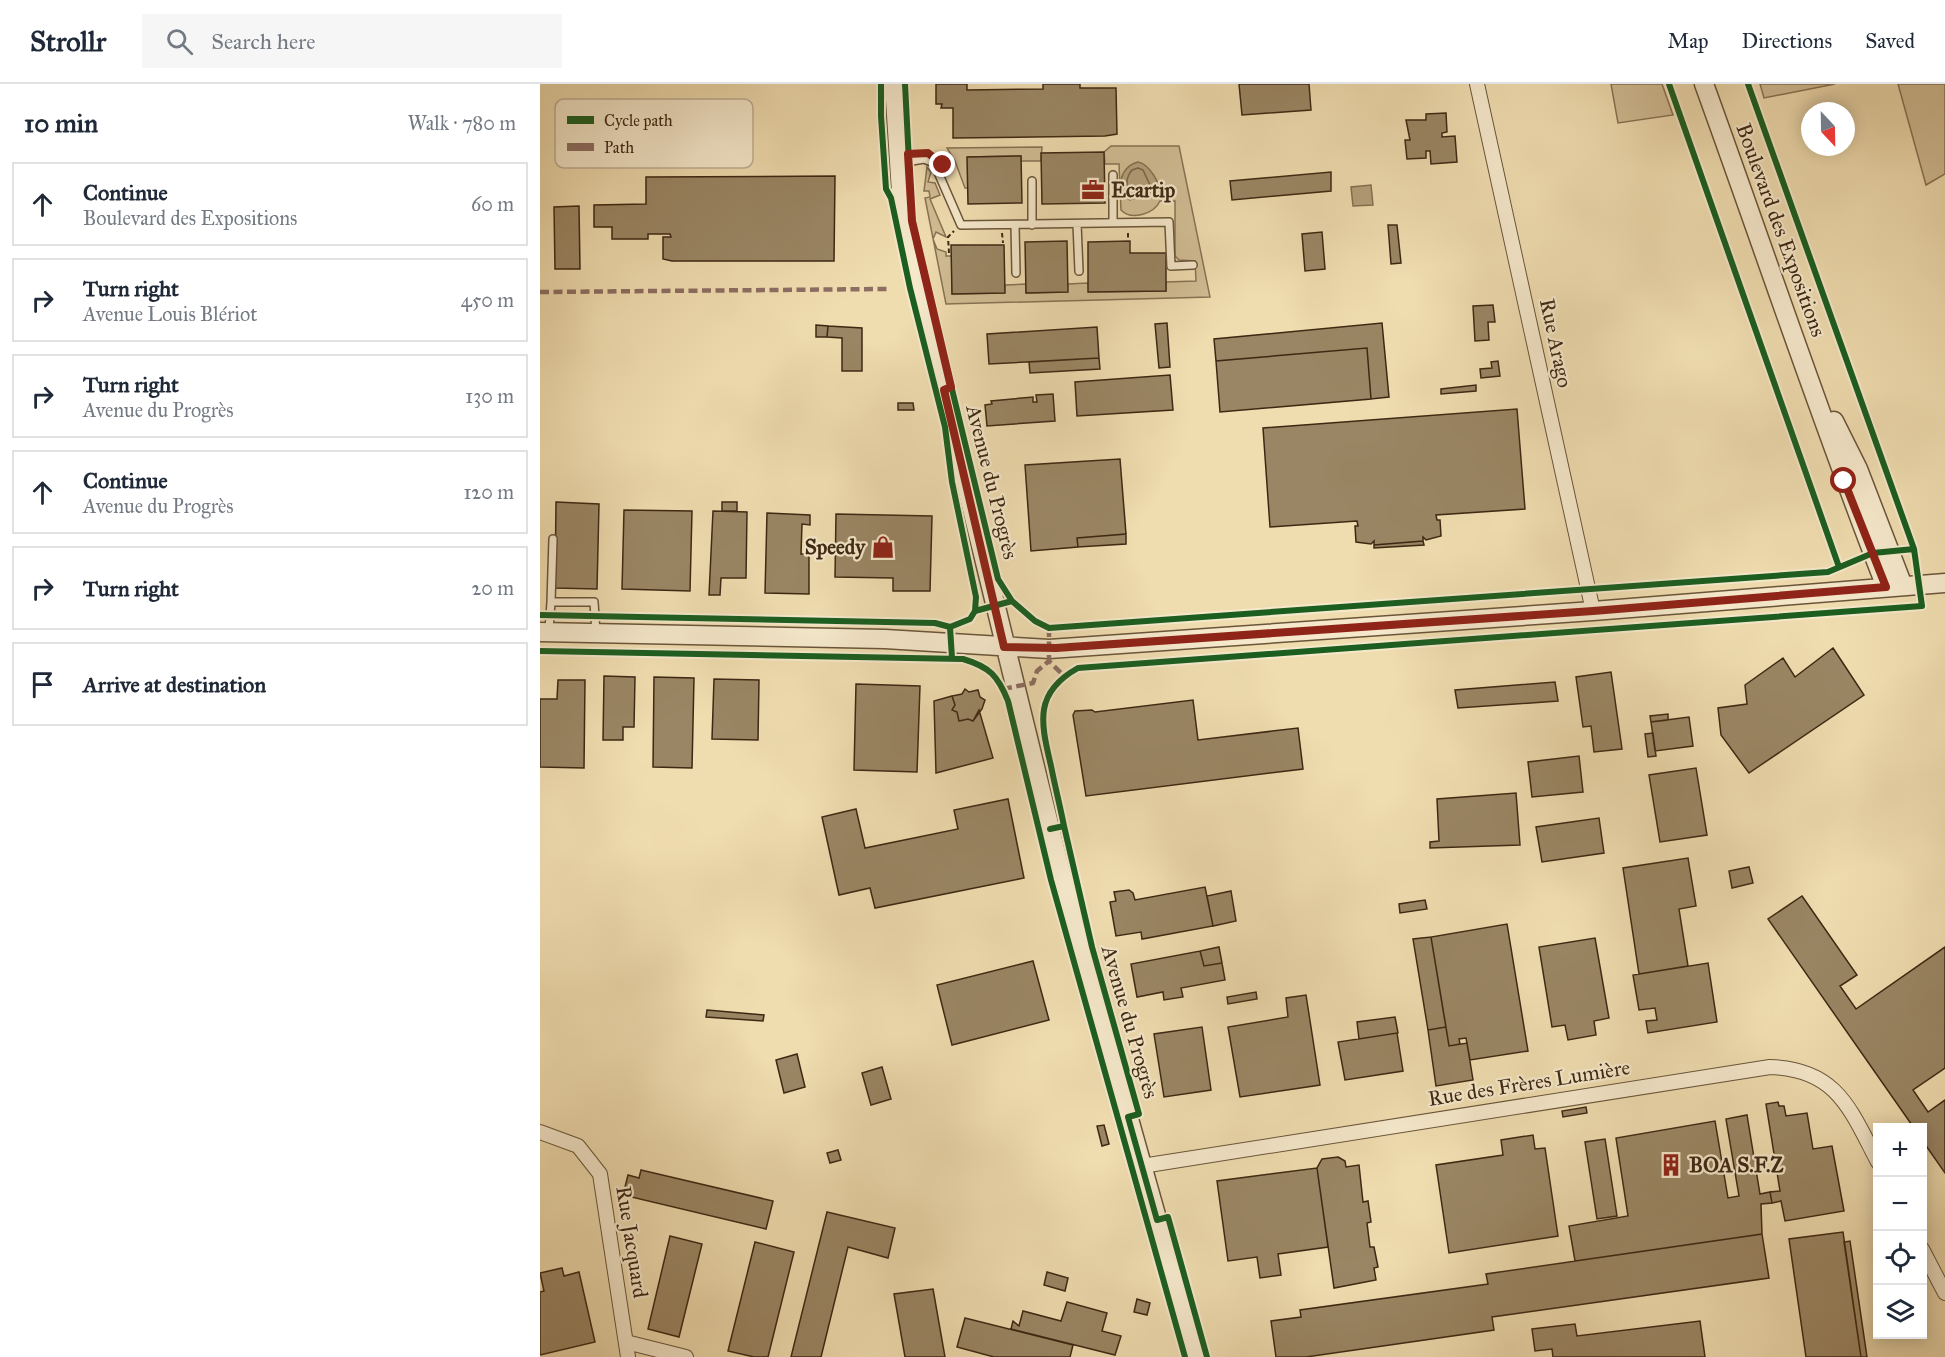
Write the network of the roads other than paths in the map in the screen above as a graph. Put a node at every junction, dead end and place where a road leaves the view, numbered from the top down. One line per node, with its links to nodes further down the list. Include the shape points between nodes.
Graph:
1 (894, 84): 4 (street, Avenue du Progrès)
2 (1477, 84): 18 (street, Rue Arago)
3 (1704, 84): 16 (street, Boulevard des Expositions, via 1844,481)
4 (897, 163): 9 (lane, via 924,159 934,163 961,225); 21 (street, Avenue du Progrès, via 908,246)
5 (1113, 175): 7 (lane)
6 (1032, 181): 10 (lane)
7 (1113, 223): 8 (lane); 11 (lane, via 1169,222 1171,266)
8 (1077, 224): 10 (lane); 12 (lane)
9 (1015, 225): 10 (lane); 13 (lane)
10 (1032, 225)
11 (1193, 265)
12 (1079, 271)
13 (1016, 273)
14 (553, 539): 17 (lane)
15 (1945, 583): 16 (street)
16 (1895, 586): 18 (street)
17 (551, 602): 19 (lane); 20 (lane, via 594,602)
18 (1593, 611): 21 (street, via 1056,648)
19 (544, 632): 20 (street)
20 (596, 633): 21 (street, via 896,639)
21 (1004, 647): 24 (street, Avenue du Progrès, via 1068,906)
22 (540, 1132): 27 (street, Rue Jacquard, via 578,1146 600,1174)
23 (1873, 1153): 24 (street, Rue des Frères Lumière, via 1851,1111 1833,1088 1795,1067 1770,1067)
24 (1142, 1166): 30 (street, Avenue du Progrès)
25 (1927, 1258): 26 (street)
26 (1945, 1293)
27 (626, 1342): 28 (street, Rue Jacquard); 29 (street)
28 (628, 1357)
29 (686, 1357)
30 (1196, 1357)

